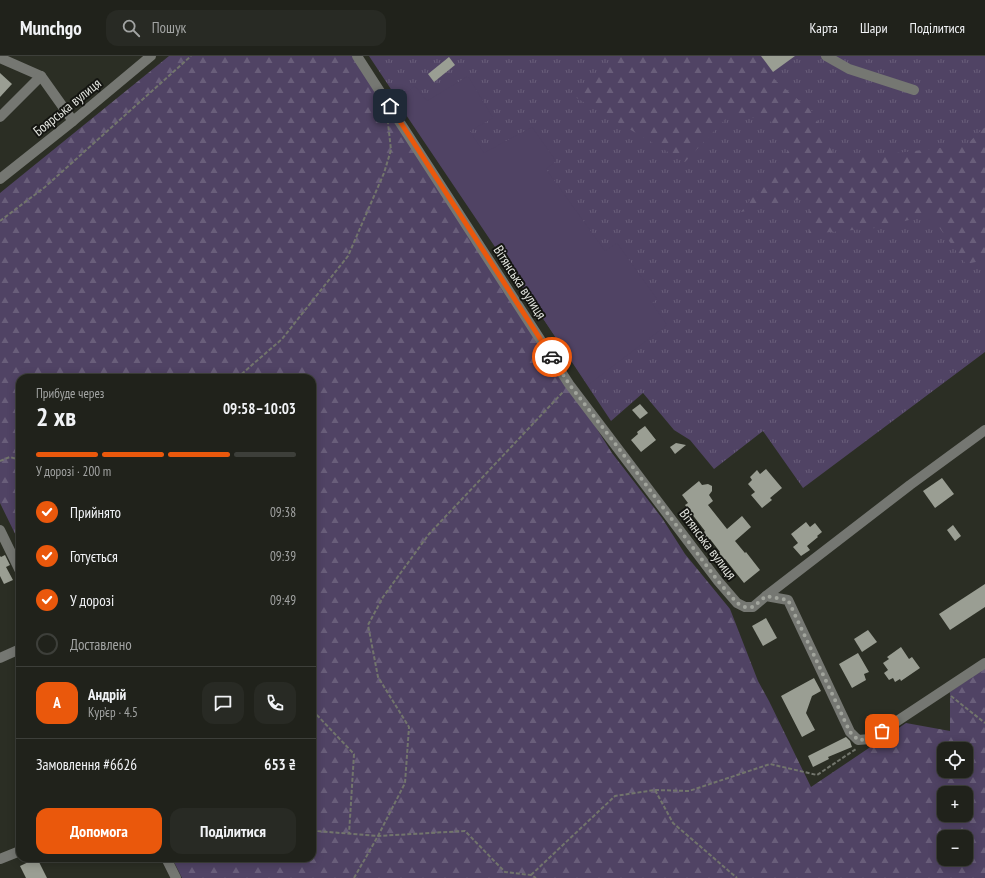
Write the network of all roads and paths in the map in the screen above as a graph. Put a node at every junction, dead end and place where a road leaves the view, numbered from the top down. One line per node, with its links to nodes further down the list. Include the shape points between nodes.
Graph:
1 (151, 56): 10 (street, Боярська вулиця)
2 (191, 56): 12 (path, via 45,187)
3 (357, 56): 8 (street, Вітянська вулиця)
4 (826, 56): 7 (street, via 849,69)
5 (0, 58): 6 (street)
6 (41, 76): 9 (street); 10 (street)
7 (914, 90)
8 (390, 106): 13 (path, via 388,120 391,150 384,173 348,256 282,339); 14 (street, Вітянська вулиця)
9 (0, 117)
10 (73, 121): 11 (street, Боярська вулиця)
11 (0, 179)
12 (0, 221)
13 (242, 374)
14 (569, 384): 20 (street, Вітянська вулиця, via 737,603 753,607); 31 (path, via 429,534 383,597 368,625 378,677 409,727 405,784)
15 (985, 430): 20 (street, Вітянська вулиця)
16 (16, 459): 17 (path, via 10,457)
17 (0, 461)
18 (0, 530): 19 (street)
19 (16, 563)
20 (766, 596): 24 (street, via 788,600 850,732 858,740 870,739)
21 (16, 651): 22 (street)
22 (0, 658)
23 (985, 663): 24 (street)
24 (944, 690): 26 (path)
25 (316, 714): 30 (path, via 354,754)
26 (985, 723)
27 (857, 748): 28 (path, via 817,775 770,764 689,791)
28 (655, 790): 35 (path, via 615,796); 39 (path, via 673,823)
29 (316, 831): 30 (path)
30 (350, 834): 31 (path)
31 (378, 836): 35 (path, via 465,831 505,872); 37 (path)
32 (16, 853): 33 (street)
33 (0, 859)
34 (168, 862): 36 (street)
35 (532, 875): 38 (path)
36 (176, 878)
37 (354, 878)
38 (536, 878)
39 (737, 878)

